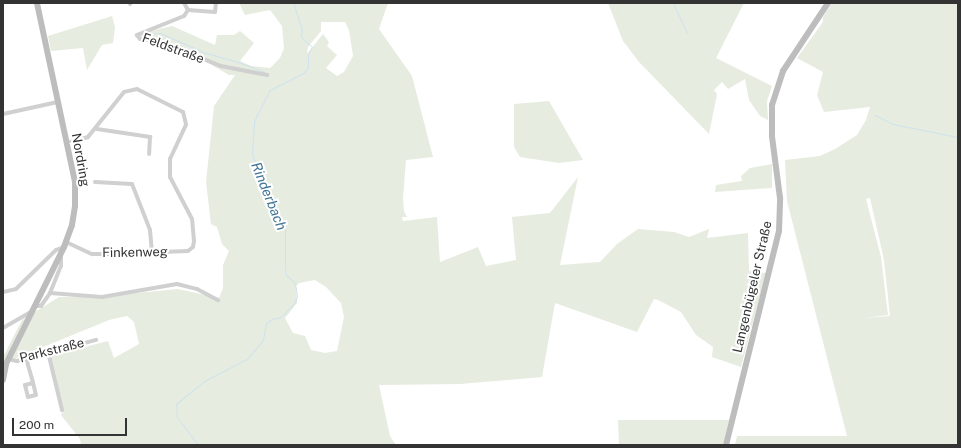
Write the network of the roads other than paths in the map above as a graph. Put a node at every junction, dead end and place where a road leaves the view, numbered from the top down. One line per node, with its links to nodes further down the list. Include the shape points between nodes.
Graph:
1 (37, 3): 7 (main road, Nordring)
2 (184, 3): 5 (street)
3 (216, 3): 5 (street, via 215,12)
4 (828, 3): 28 (main road, Langenbügeler Straße, via 786,66 773,102 772,136 780,198 779,231)
5 (188, 10): 6 (street, Feldstraße, via 184,16 169,24 137,35 140,39 159,41 221,66)
6 (266, 75)
7 (58, 102): 8 (street); 10 (main road, Nordring)
8 (3, 114)
9 (97, 129): 10 (street, via 83,140); 11 (street, via 150,137); 14 (street, Finkenweg, via 124,92 136,89 183,112 186,124 170,159 170,177 187,207 193,247 188,251)
10 (67, 143): 13 (main road, Nordring, via 76,193 74,217)
11 (149, 154)
12 (95, 182): 14 (street, via 132,184 150,230)
13 (64, 248): 14 (street, Finkenweg, via 92,254); 15 (street, via 56,250 16,289); 16 (street, via 61,266); 18 (main road, Nordring)
14 (152, 253)
15 (3, 292)
16 (50, 293): 17 (street, via 102,297 177,284 198,289); 18 (street, via 41,306)
17 (218, 300)
18 (33, 309): 19 (street); 23 (main road, Nordring)
19 (3, 328)
20 (96, 340): 21 (street, Parkstraße)
21 (48, 352): 22 (street, Parkstraße); 27 (street)
22 (26, 358): 23 (street, Parkstraße); 26 (street)
23 (8, 359): 24 (main road, Nordring)
24 (4, 365): 25 (main road, Nordring)
25 (3, 380)
26 (33, 383)
27 (62, 410)
28 (726, 445)

